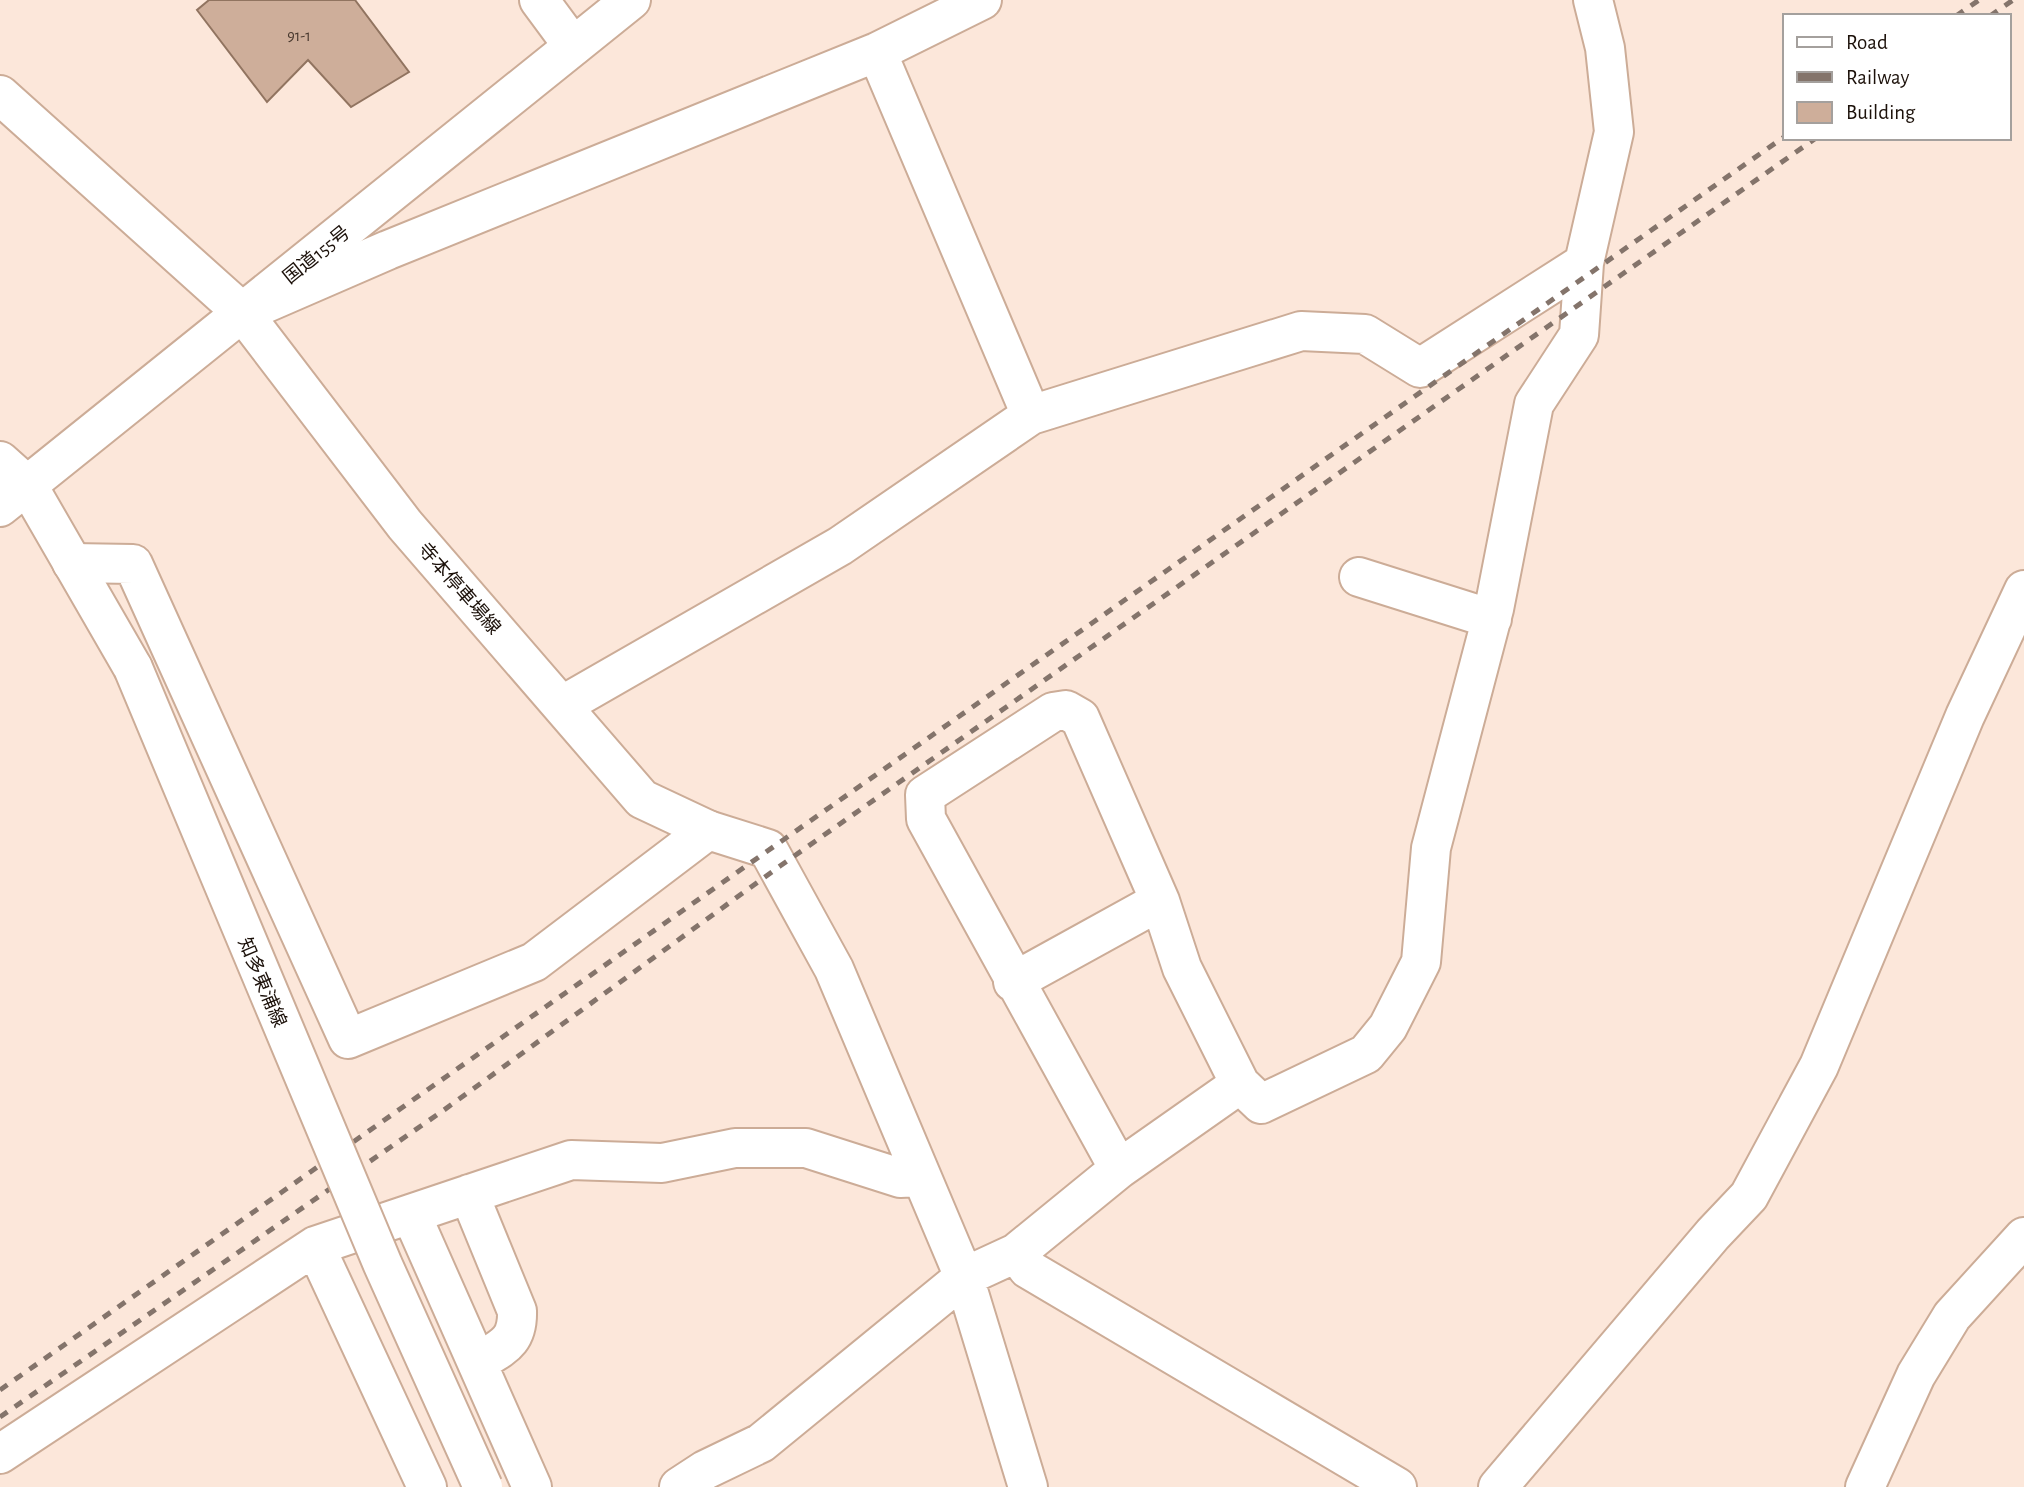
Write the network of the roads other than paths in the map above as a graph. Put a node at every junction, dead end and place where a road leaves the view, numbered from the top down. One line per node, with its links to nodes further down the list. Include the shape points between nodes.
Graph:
1 (539, 0): 5 (main road)
2 (631, 0): 5 (main road, 国道155号)
3 (982, 0): 6 (main road)
4 (1593, 0): 8 (main road, via 1605,48 1614,132)
5 (573, 46): 9 (main road, 国道155号)
6 (877, 52): 9 (main road); 10 (main road)
7 (0, 95): 9 (main road, 寺本停車場線)
8 (1584, 263): 10 (main road, via 1420,368 1365,334 1301,331); 16 (main road, via 1579,335 1534,404)
9 (243, 313): 12 (main road, 国道155号); 17 (main road, 寺本停車場線, via 405,525)
10 (1031, 415): 17 (main road, via 840,546)
11 (0, 461): 12 (main road, 知多東浦線)
12 (14, 497): 13 (main road, 知多東浦線)
13 (72, 563): 18 (main road, via 133,564 348,1039 534,962); 33 (main road, 知多東浦線, bridge, via 133,668 383,1265)
14 (1359, 577): 16 (main road)
15 (2024, 590): 38 (main road, via 1965,716 1819,1066 1749,1196)
16 (1492, 619): 21 (main road, via 1431,848 1422,962 1388,1027 1366,1054 1261,1104)
17 (563, 705): 18 (main road, 寺本停車場線, via 642,799)
18 (708, 830): 23 (main road, 寺本停車場線, via 768,849 780,866 834,969)
19 (1160, 901): 20 (main road); 20 (main road, via 1080,718 1066,710 1053,712 925,796 926,819); 21 (main road, via 1182,968)
20 (1013, 982): 22 (main road)
21 (1240, 1084): 22 (main road)
22 (1119, 1169): 28 (main road)
23 (921, 1177): 24 (main road, via 900,1178 806,1148 735,1148 662,1163 572,1160); 29 (main road, 寺本停車場線)
24 (469, 1194): 25 (main road); 30 (main road, via 517,1311 517,1329 506,1345)
25 (411, 1214): 27 (main road); 30 (main road)
26 (2024, 1237): 39 (main road, via 1952,1316 1916,1375)
27 (315, 1246): 31 (main road); 32 (main road)
28 (1016, 1253): 29 (main road); 37 (main road, via 1028,1269)
29 (964, 1278): 35 (main road, via 761,1443); 36 (main road, 寺本停車場線)
30 (477, 1363): 34 (main road)
31 (0, 1454)
32 (427, 1487)
33 (483, 1487)
34 (532, 1487)
35 (679, 1487)
36 (1028, 1487)
37 (1397, 1487)
38 (1497, 1487)
39 (1865, 1487)

